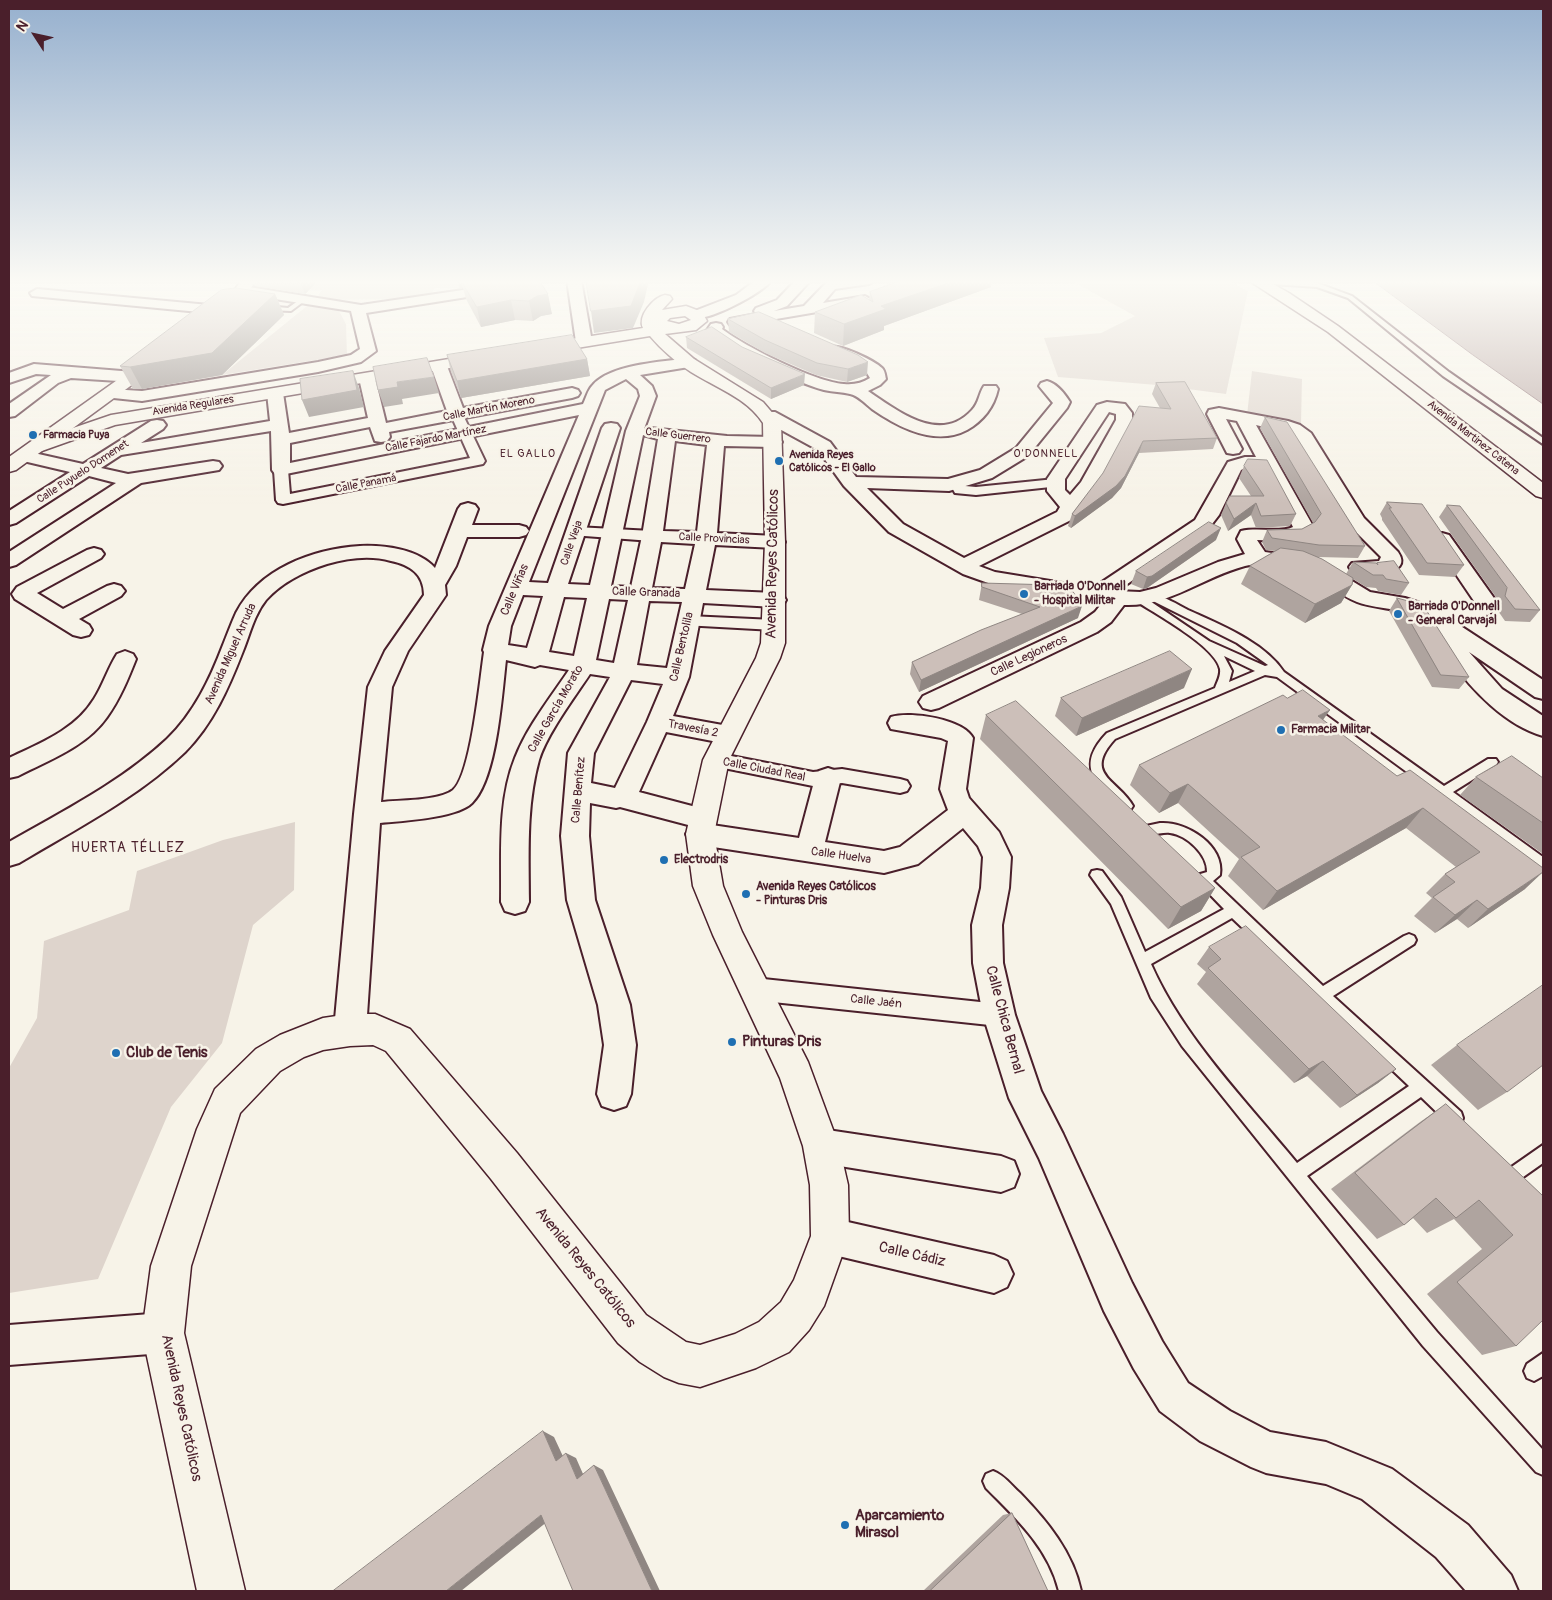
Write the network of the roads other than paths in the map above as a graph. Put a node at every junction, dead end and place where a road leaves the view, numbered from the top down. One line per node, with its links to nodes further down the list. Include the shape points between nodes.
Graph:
1 (162, 355): 13 (main road)
2 (364, 355): 20 (street, via 356,359 142,396)
3 (684, 355): 9 (main road)
4 (756, 355): 17 (street, via 814,382 840,389)
5 (846, 355): 17 (street, via 876,371 878,379)
6 (1367, 355): 53 (main road, Avenida Martinez Catena)
7 (1422, 355): 38 (lane)
8 (497, 356): 10 (main road, Avenida Regulares)
9 (689, 363): 12 (street); 25 (main road, via 756,404)
10 (439, 366): 15 (main road, Avenida Regulares); 24 (street)
11 (79, 372): 13 (street); 14 (street, via 34,369); 22 (street, via 59,376)
12 (628, 373): 21 (street, via 605,382); 31 (street, via 648,391)
13 (134, 377): 20 (main road)
14 (9, 378)
15 (367, 378): 19 (main road, Avenida Regulares); 29 (street)
16 (1047, 386): 52 (street, via 1062,402 1022,452 986,474)
17 (855, 389): 18 (street, via 903,422 939,432 963,426 979,413)
18 (990, 389)
19 (275, 393): 27 (main road, Avenida Regulares); 32 (street)
20 (110, 394): 23 (main road)
21 (591, 406): 24 (street, Calle Martín Moreno); 30 (street, Calle Guerrero); 33 (street, Calle Fajardo Martínez); 71 (street, Calle Viñas)
22 (9, 412)
23 (86, 412): 27 (main road, via 100,420); 41 (main road)
24 (457, 415): 29 (street, Calle Martín Moreno); 33 (street)
25 (769, 416): 37 (main road, Avenida Reyes Católicos); 50 (street, via 824,446)
26 (1244, 419): 40 (street, via 1215,414); 43 (street); 68 (street, via 1282,425 1306,437 1356,521 1392,560 1388,565 1376,568)
27 (111, 420): 41 (main road, Avenida Regulares)
28 (157, 425): 42 (street, Calle Puyuelo Domenet)
29 (378, 425): 32 (street, Calle Martín Moreno); 39 (street)
30 (611, 428): 31 (street, Calle Guerrero); 60 (street, Calle Vieja)
31 (635, 431): 34 (street, Calle Guerrero); 61 (street, Calle García Morato)
32 (280, 433): 35 (street, Calle Martín Moreno); 46 (street)
33 (465, 433): 39 (street, Calle Fajardo Martínez); 46 (street, Calle Panamá, via 478,462 283,500)
34 (667, 435): 36 (street, Calle Guerrero); 62 (street, Calle Benítez)
35 (186, 441): 42 (street, Calle Martín Moreno); 48 (street)
36 (716, 441): 37 (street, Calle Guerrero); 63 (street, Calle Bentolila)
37 (773, 442): 64 (main road, Avenida Reyes Católicos)
38 (1543, 442)
39 (384, 449): 46 (street, Calle Fajardo Martínez)
40 (1233, 449)
41 (32, 451): 44 (main road); 47 (street)
42 (112, 454): 47 (street, Calle Puyuelo Domenet)
43 (1268, 464): 66 (street, via 1303,526 1300,532 1288,535 1248,535 1247,539); 78 (street, via 1248,462 1234,466 1209,515)
44 (9, 466)
45 (213, 466): 48 (street)
46 (281, 470)
47 (87, 471): 49 (street); 56 (street, Calle Puyuelo Domenet)
48 (185, 471): 49 (street)
49 (135, 479): 67 (street)
50 (851, 482): 52 (street); 69 (street, via 892,525)
51 (1055, 483): 52 (street, via 976,491 960,490); 54 (street, via 1056,492); 54 (street, via 1103,409 1120,408 1124,420 1090,484)
52 (956, 484)
53 (1539, 485)
54 (1070, 506): 69 (street, via 1064,516 1050,525)
55 (468, 509): 59 (street)
56 (9, 519)
57 (1433, 526): 80 (street, via 1484,601 1484,608 1478,612)
58 (519, 530): 59 (street)
59 (460, 531): 70 (street)
60 (576, 532): 61 (street); 72 (street, Calle Vieja)
61 (611, 534): 62 (street); 74 (street, Calle García Morato)
62 (652, 536): 63 (street, Calle Provincias); 76 (street, Calle Benítez)
63 (706, 540): 64 (street, Calle Provincias); 77 (street, Calle Bentolila)
64 (776, 542): 79 (main road, Avenida Reyes Católicos)
65 (94, 554): 75 (street)
66 (1258, 558): 68 (street, via 1292,560); 78 (street)
67 (9, 561)
68 (1310, 565): 80 (street, via 1364,597 1405,605)
69 (963, 566): 78 (street, via 1002,580)
70 (435, 584): 107 (street, via 435,595 396,652 380,687); 112 (street, Avenida Miguel Arruda, via 414,562 378,552 335,555 280,578 261,593 248,610 215,695 178,744 121,788)
71 (516, 588): 72 (street, Calle Granada); 84 (street, Calle Viñas)
72 (556, 589): 74 (street, Calle Granada); 86 (street, Calle Vieja)
73 (114, 591): 75 (street, via 72,624)
74 (600, 591): 76 (street, Calle Granada); 87 (street, Calle García Morato)
75 (16, 592)
76 (642, 592): 77 (street, Calle Granada); 89 (street, Calle Benítez)
77 (693, 595): 79 (street, Calle Granada); 81 (street, Calle Bentolila)
78 (1127, 597): 83 (lane); 88 (lane, via 1240,641); 93 (street, Calle Legioneros, via 1089,627)
79 (775, 600): 82 (main road, Avenida Reyes Católicos)
80 (1431, 617): 92 (street); 96 (street, via 1484,686 1504,704)
81 (690, 621): 82 (street); 90 (street, Calle Bentolila)
82 (774, 625): 97 (main road, Avenida Reyes Católicos, via 768,658)
83 (1209, 644): 88 (lane); 91 (lane, via 1216,650 1226,672)
84 (494, 650): 86 (street); 107 (street, Calle Viñas, via 483,739 472,785 463,796 448,804)
85 (125, 659): 100 (street, via 101,706 83,727 64,741)
86 (535, 659): 87 (street)
87 (583, 666): 89 (street); 117 (street, Calle García Morato, via 527,759 516,806)
88 (1274, 671): 91 (lane); 104 (lane)
89 (624, 672): 90 (street); 103 (street, Calle Benítez, via 581,753)
90 (676, 677): 94 (street, Calle Bentolila)
91 (1219, 690): 109 (lane, via 1111,736 1100,749 1097,770 1101,781)
92 (1543, 690)
93 (931, 702)
94 (659, 722): 97 (street, Travesía 2); 105 (street, Calle Bentolila, via 626,792)
95 (900, 723): 106 (street, Calle Chica Bernal, via 948,730 961,738 953,789)
96 (1543, 727)
97 (728, 735): 98 (main road, Avenida Reyes Católicos)
98 (716, 760): 101 (street, Calle Ciudad Real, via 813,780); 108 (main road, Avenida Reyes Católicos)
99 (1492, 762): 104 (lane)
100 (9, 769)
101 (828, 778): 102 (street, Calle Ciudad Real, via 842,776); 111 (street)
102 (900, 786)
103 (577, 790): 105 (street); 126 (street, Calle Benítez, via 575,836 581,900 614,1005 620,1045)
104 (1442, 792): 113 (lane)
105 (620, 797): 108 (street, Calle Huelva)
106 (966, 811): 111 (street, Calle Huelva, via 908,856 894,860 884,862); 123 (street, Calle Chica Bernal, via 989,840 997,858 987,934 988,963)
107 (367, 814): 124 (street)
108 (701, 826): 111 (street, Calle Huelva); 121 (main road, Avenida Reyes Católicos, via 708,886)
109 (1151, 830): 110 (lane); 116 (lane, via 1166,827 1185,832 1211,856 1215,870 1213,875)
110 (1164, 842)
111 (809, 851)
112 (9, 855)
113 (1543, 864)
114 (1190, 868): 116 (lane)
115 (1097, 875): 120 (lane, via 1116,901)
116 (1203, 880): 118 (lane)
117 (515, 902)
118 (1234, 910): 120 (lane); 122 (lane)
119 (1409, 940): 122 (lane)
120 (1143, 962): 131 (lane, via 1156,993 1186,1041)
121 (754, 989): 123 (street, Calle Jaén); 128 (main road, Avenida Reyes Católicos, via 796,1074)
122 (1322, 995): 125 (lane)
123 (999, 1015): 137 (street, Calle Chica Bernal, via 1026,1098)
124 (350, 1030): 133 (main road, Avenida Reyes Católicos, via 375,1029 398,1040 504,1166 632,1329 679,1362 700,1366 741,1353 774,1337 795,1316 810,1292); 135 (main road, Avenida Reyes Católicos, via 323,1034 268,1060 227,1101 214,1129 171,1266)
125 (1422, 1087): 127 (lane); 131 (lane)
126 (614, 1094)
127 (1466, 1127)
128 (821, 1146): 130 (street); 133 (main road, Avenida Reyes Católicos, via 830,1185)
129 (1543, 1153): 132 (lane)
130 (1001, 1174)
131 (1295, 1174): 138 (lane, via 1430,1339)
132 (1516, 1174)
133 (830, 1236): 134 (street, Calle Cádiz)
134 (994, 1274)
135 (163, 1332): 136 (street); 140 (main road, Avenida Reyes Católicos)
136 (9, 1345)
137 (1148, 1355): 142 (street, via 1174,1397 1215,1426 1266,1452 1326,1463 1377,1484 1452,1541)
138 (1543, 1465)
139 (993, 1480): 141 (lane, via 1056,1552)
140 (220, 1591)
141 (1070, 1591)
142 (1495, 1591)

